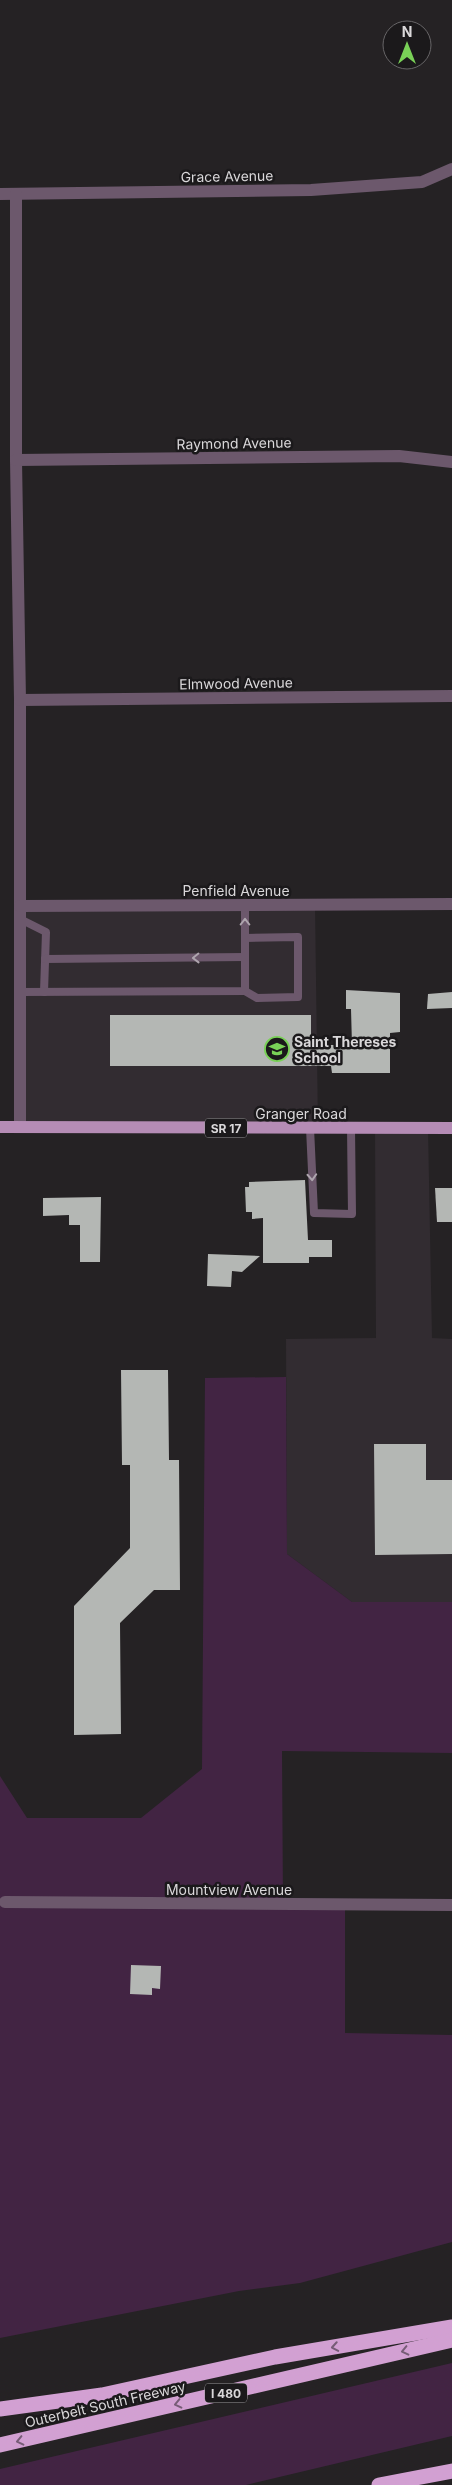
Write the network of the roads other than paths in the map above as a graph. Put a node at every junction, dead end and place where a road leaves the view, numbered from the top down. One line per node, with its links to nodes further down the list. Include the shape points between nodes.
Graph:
1 (452, 169): 3 (street, Grace Avenue, via 422,182 311,190)
2 (0, 194): 3 (street, Grace Avenue)
3 (16, 194): 4 (street)
4 (16, 460): 5 (street, Raymond Avenue, via 399,456); 7 (street)
5 (452, 462)
6 (452, 696): 7 (street, Elmwood Avenue)
7 (20, 700): 10 (street)
8 (452, 904): 9 (street, Penfield Avenue)
9 (245, 905): 10 (street, Penfield Avenue); 11 (lane, one-way to 9)
10 (20, 912): 13 (lane, via 46,932); 15 (street)
11 (245, 938): 12 (lane); 14 (lane, via 298,937 298,997 257,998)
12 (245, 957): 13 (lane, one-way to 13); 14 (lane)
13 (45, 959): 16 (lane)
14 (245, 991): 16 (lane)
15 (20, 992): 16 (lane); 18 (street)
16 (44, 992)
17 (0, 1127): 18 (main road, Granger Road / SR 17)
18 (20, 1127): 19 (main road, Granger Road / SR 17)
19 (310, 1128): 20 (main road, Granger Road / SR 17); 20 (lane, one-way to 20, via 314,1213 352,1214)
20 (351, 1128): 21 (main road, Granger Road / SR 17)
21 (452, 1128)
22 (5, 1902): 23 (street, Mountview Avenue)
23 (452, 1905)
24 (452, 2327): 26 (highway, one-way to 26, via 276,2357 102,2395)
25 (452, 2340): 27 (highway, Outerbelt South Freeway / I 480, one-way to 27)
26 (0, 2409)
27 (0, 2445)
28 (452, 2471): 30 (highway)
29 (452, 2476): 31 (highway)
30 (379, 2485)
31 (414, 2485)

